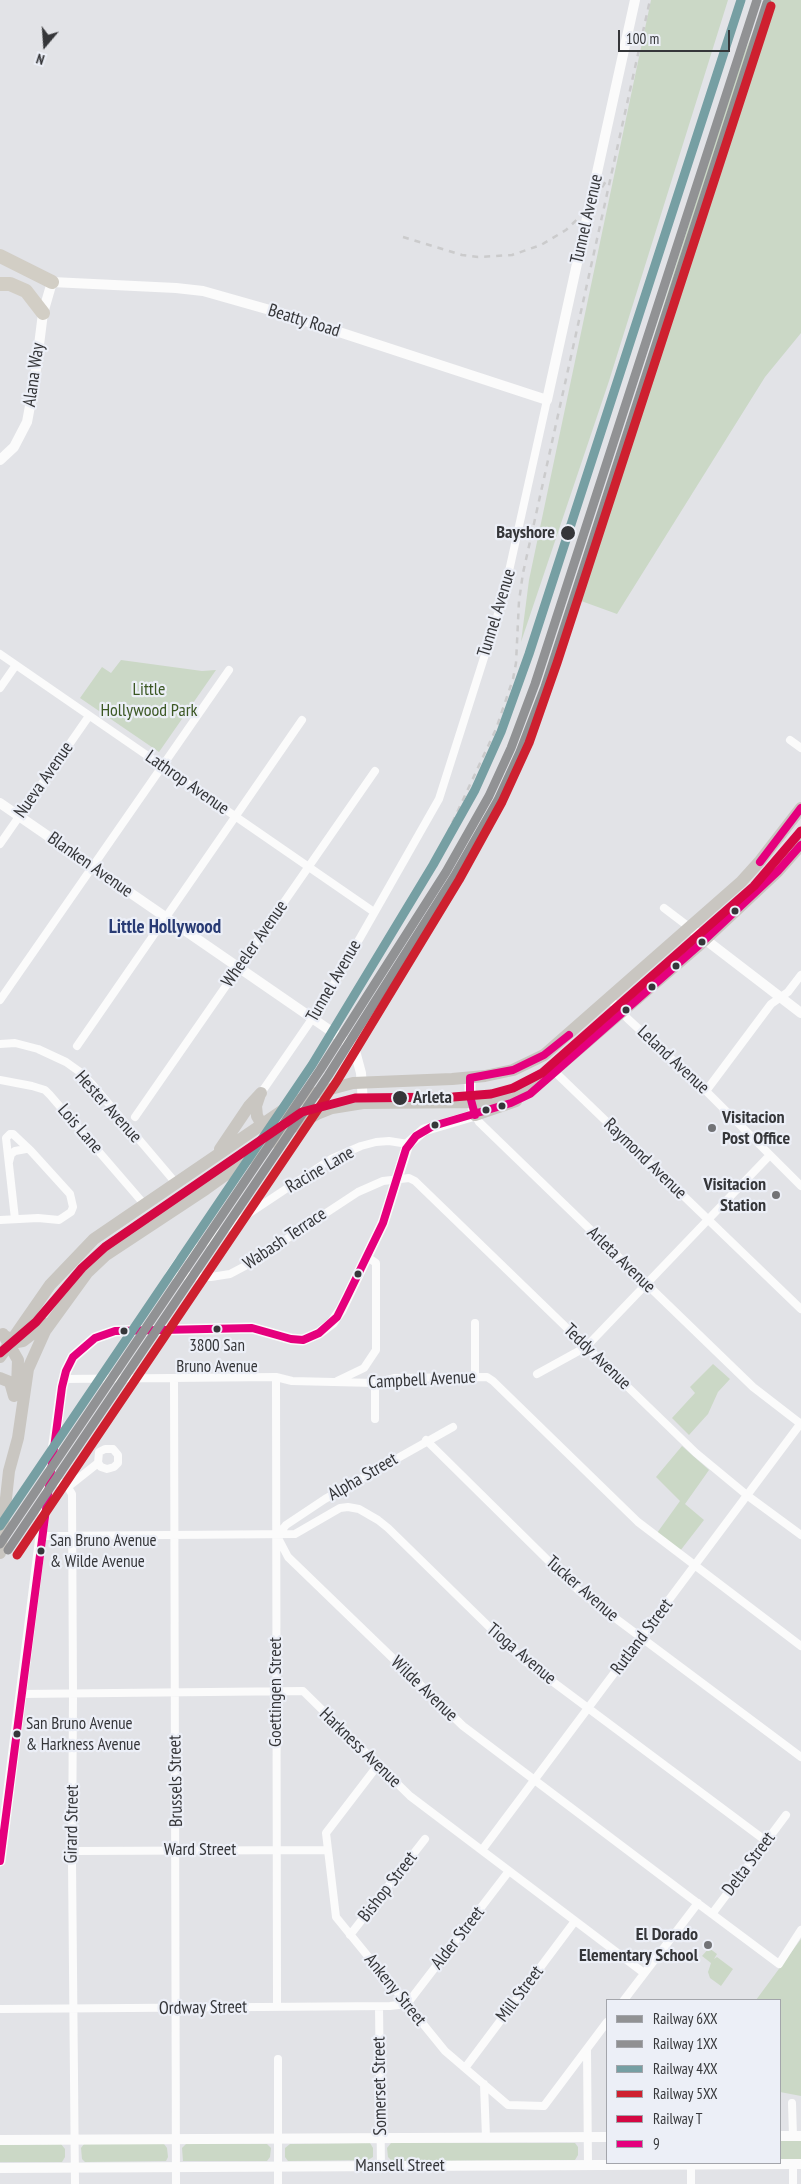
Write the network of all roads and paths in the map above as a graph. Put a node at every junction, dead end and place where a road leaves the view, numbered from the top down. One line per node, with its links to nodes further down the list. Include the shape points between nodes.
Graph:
1 (635, 0): 6 (street, Tunnel Avenue)
2 (0, 256): 4 (highway)
3 (0, 282): 4 (highway); 5 (highway, via 26,291)
4 (52, 282): 5 (street, Alana Way); 6 (street, Beatty Road, via 203,291 284,314)
5 (43, 313): 7 (street, Alana Way, via 27,422 14,447)
6 (547, 400): 27 (street, Tunnel Avenue, via 503,598 439,799)
7 (0, 460)
8 (0, 654): 9 (street, Lathrop Avenue)
9 (16, 665): 11 (street); 12 (street, Lathrop Avenue)
10 (229, 670): 16 (street)
11 (0, 688)
12 (89, 716): 16 (street, Lathrop Avenue); 20 (street, Nueva Avenue)
13 (302, 720): 21 (street)
14 (790, 740): 15 (street)
15 (801, 748)
16 (162, 766): 21 (street, Lathrop Avenue); 24 (street)
17 (375, 771): 25 (street, Wheeler Avenue)
18 (0, 803): 20 (street, Blanken Avenue)
19 (801, 808): 29 (main road, via 750,873)
20 (19, 816): 22 (street, Nueva Avenue); 24 (street, Blanken Avenue)
21 (236, 816): 25 (street, Lathrop Avenue); 28 (street)
22 (0, 844)
23 (801, 844): 30 (main road, via 778,872)
24 (92, 867): 28 (street, Blanken Avenue); 35 (street)
25 (308, 867): 27 (street, Lathrop Avenue); 31 (street, Wheeler Avenue)
26 (664, 908): 29 (street)
27 (374, 912): 38 (street, Tunnel Avenue)
28 (166, 917): 31 (street, Blanken Avenue); 40 (street)
29 (689, 927): 30 (street); 33 (main road)
30 (705, 940): 34 (street); 36 (main road)
31 (238, 968): 38 (street, Blanken Avenue); 49 (street, Wheeler Avenue)
32 (801, 975): 34 (street)
33 (608, 997): 36 (street, Leland Avenue); 42 (main road, via 544,1055 513,1070)
34 (780, 997): 37 (street); 45 (street, via 771,1004)
35 (0, 1000)
36 (622, 1013): 41 (main road); 45 (street, Leland Avenue)
37 (801, 1013)
38 (313, 1020): 44 (street, Blanken Avenue, via 354,1046); 46 (street, Tunnel Avenue)
39 (0, 1044): 58 (street, Hester Avenue, via 32,1047 80,1072)
40 (77, 1046)
41 (555, 1072): 48 (main road, via 530,1087); 63 (street, Raymond Avenue)
42 (470, 1078): 44 (main road); 48 (main road)
43 (0, 1080): 60 (street, Lois Lane, via 45,1090)
44 (362, 1082): 47 (street, Blanken Avenue); 50 (main road, via 312,1094)
45 (706, 1091): 55 (street, Leland Avenue)
46 (261, 1093): 50 (main road, via 256,1106); 54 (main road)
47 (363, 1103): 48 (main road); 51 (main road, via 317,1114)
48 (473, 1109): 52 (main road, via 433,1126); 66 (street, Arleta Avenue, via 479,1122)
49 (135, 1117)
50 (261, 1125): 51 (main road); 54 (main road)
51 (272, 1142): 68 (main road, via 106,1255 86,1273)
52 (408, 1144): 57 (main road); 65 (street, Racine Lane, via 376,1142 331,1160 179,1260)
53 (26, 1149): 56 (street, via 11,1154); 56 (street, via 10,1134 6,1138); 61 (street, via 70,1194 73,1203 70,1212 59,1220)
54 (216, 1154): 58 (main road)
55 (769, 1156): 59 (street, Leland Avenue); 63 (street)
56 (8, 1164): 61 (street)
57 (396, 1179): 64 (main road, via 383,1224); 65 (street, Wabash Terrace, via 358,1192 238,1270 211,1277); 71 (street, Teddy Avenue, via 415,1181)
58 (175, 1182): 60 (main road)
59 (801, 1186)
60 (144, 1204): 70 (main road, via 85,1248 50,1285 28,1315)
61 (15, 1219): 62 (street)
62 (0, 1220)
63 (708, 1220): 66 (street); 67 (street, Raymond Avenue)
64 (366, 1256): 78 (main road, via 336,1317 309,1339 291,1339 252,1328 115,1331 95,1338 78,1350 68,1364); 79 (street, via 376,1263 376,1350 364,1368)
65 (169, 1275)
66 (646, 1284): 71 (street); 83 (street, Arleta Avenue, via 752,1387)
67 (801, 1308)
68 (58, 1312): 70 (main road, via 28,1338 17,1342); 87 (main road, via 38,1342 28,1369 18,1438)
69 (475, 1323): 74 (street)
70 (4, 1337): 72 (main road); 81 (main road, via 19,1366)
71 (586, 1347): 73 (street); 90 (street, Teddy Avenue, via 696,1453)
72 (0, 1357)
73 (537, 1374)
74 (475, 1377): 80 (street, Campbell Avenue, via 394,1378); 97 (street, Campbell Avenue, via 487,1377 493,1381 638,1522)
75 (0, 1378): 81 (main road, via 10,1382)
76 (174, 1378): 77 (street, Campbell Avenue); 78 (street, Campbell Avenue); 94 (street, Brussels Street)
77 (276, 1378): 79 (street, Campbell Avenue); 95 (street, Goettingen Street)
78 (64, 1379): 88 (main road)
79 (337, 1381): 80 (street, Campbell Avenue)
80 (375, 1383): 82 (street)
81 (14, 1401): 87 (main road)
82 (375, 1419)
83 (801, 1424): 90 (street, Rutland Street)
84 (453, 1427): 85 (street, Alpha Street)
85 (426, 1440): 95 (street, Alpha Street, via 325,1499 286,1525); 98 (street, Tucker Avenue, via 579,1590)
86 (98, 1463): 89 (street)
87 (9, 1471): 96 (main road)
88 (49, 1481): 89 (street); 92 (main road)
89 (69, 1486): 93 (street, Girard Street, via 72,1494)
90 (748, 1496): 91 (street, Teddy Avenue); 97 (street, Rutland Street)
91 (801, 1535)
92 (41, 1536): 93 (street); 102 (main road)
93 (72, 1536): 94 (street); 103 (street, Girard Street)
94 (174, 1536): 95 (street); 101 (street, Brussels Street)
95 (277, 1536): 100 (street, Goettingen Street); 104 (street, Tioga Avenue, via 295,1534 348,1506 368,1514 388,1528 521,1658); 107 (street, Wilde Avenue, via 288,1557 463,1726)
96 (0, 1553)
97 (695, 1565): 98 (street, Rutland Street); 99 (street, Campbell Avenue)
98 (642, 1638): 104 (street, Rutland Street); 105 (street, Tucker Avenue)
99 (801, 1646)
100 (276, 1691): 101 (street, Harkness Avenue); 106 (street, Harkness Avenue, via 303,1692); 111 (street, Goettingen Street)
101 (174, 1692): 103 (street, Harkness Avenue); 115 (street, Brussels Street)
102 (21, 1694): 103 (street, Harkness Avenue); 116 (main road)
103 (73, 1694): 114 (street, Girard Street)
104 (589, 1708): 107 (street, Rutland Street); 110 (street, Tioga Avenue)
105 (801, 1757)
106 (378, 1765): 112 (street, via 326,1833); 113 (street, Harkness Avenue, via 410,1796)
107 (534, 1780): 113 (street, Rutland Street); 118 (street, Wilde Avenue)
108 (786, 1815): 110 (street, Delta Street)
109 (426, 1839): 122 (street, Bishop Street)
110 (766, 1841): 119 (street, Delta Street)
111 (276, 1850): 112 (street, Ward Street); 115 (street, Ward Street); 127 (street, Goettingen Street)
112 (326, 1850): 122 (street, Ankeny Street, via 336,1917)
113 (482, 1850): 117 (street, Harkness Avenue)
114 (73, 1851): 115 (street, Ward Street); 129 (street, Girard Street)
115 (176, 1851): 130 (street, Brussels Street)
116 (0, 1862)
117 (509, 1871): 120 (street, Harkness Avenue); 125 (street, Alder Street)
118 (698, 1903): 119 (street, Wilde Avenue); 123 (street, Delta Street)
119 (712, 1914): 121 (street, Wilde Avenue, via 779,1964)
120 (575, 1921): 123 (street, Harkness Avenue); 134 (street, Mill Street)
121 (801, 1930)
122 (350, 1935): 125 (street, Ankeny Street)
123 (644, 1973): 124 (street, Delta Street)
124 (625, 1999)
125 (407, 2004): 126 (street, Ordway Street); 134 (street, Ankeny Street, via 445,2050)
126 (379, 2006): 127 (street, Ordway Street); 140 (street, Somerset Street)
127 (277, 2007): 130 (street, Ordway Street)
128 (0, 2009): 129 (street, Ordway Street)
129 (73, 2009): 130 (street, Ordway Street); 143 (street, Girard Street)
130 (175, 2009): 144 (street, Brussels Street)
131 (606, 2023): 132 (street)
132 (587, 2050): 135 (street, Ankeny Street, via 544,2106 508,2105); 137 (street)
133 (278, 2060): 145 (street)
134 (465, 2068): 135 (street, Ankeny Street)
135 (484, 2084): 141 (street)
136 (792, 2102): 139 (street)
137 (587, 2136): 141 (street, Mansell Street); 142 (street, Mansell Street); 149 (street)
138 (781, 2136): 139 (street)
139 (797, 2136)
140 (382, 2137): 141 (street, Mansell Street); 145 (street, Mansell Street); 151 (street, Somerset Street)
141 (486, 2137)
142 (606, 2137)
143 (74, 2138): 144 (street, Mansell Street); 146 (street, Mansell Street); 152 (street, Girard Street)
144 (176, 2138): 145 (street, Mansell Street); 153 (street, Brussels Street)
145 (278, 2138): 150 (street)
146 (0, 2140)
147 (691, 2164): 148 (street, Mansell Street); 149 (street, Mansell Street); 158 (street)
148 (797, 2164): 159 (street)
149 (588, 2165): 151 (street, Mansell Street)
150 (278, 2166): 151 (street, Mansell Street); 153 (street, Mansell Street); 157 (street)
151 (381, 2166)
152 (75, 2167): 153 (street, Mansell Street); 154 (street, Mansell Street); 155 (street, Girard Street)
153 (176, 2167): 156 (street, Brussels Street)
154 (0, 2168)
155 (75, 2184)
156 (176, 2184)
157 (278, 2184)
158 (691, 2184)
159 (793, 2184)

